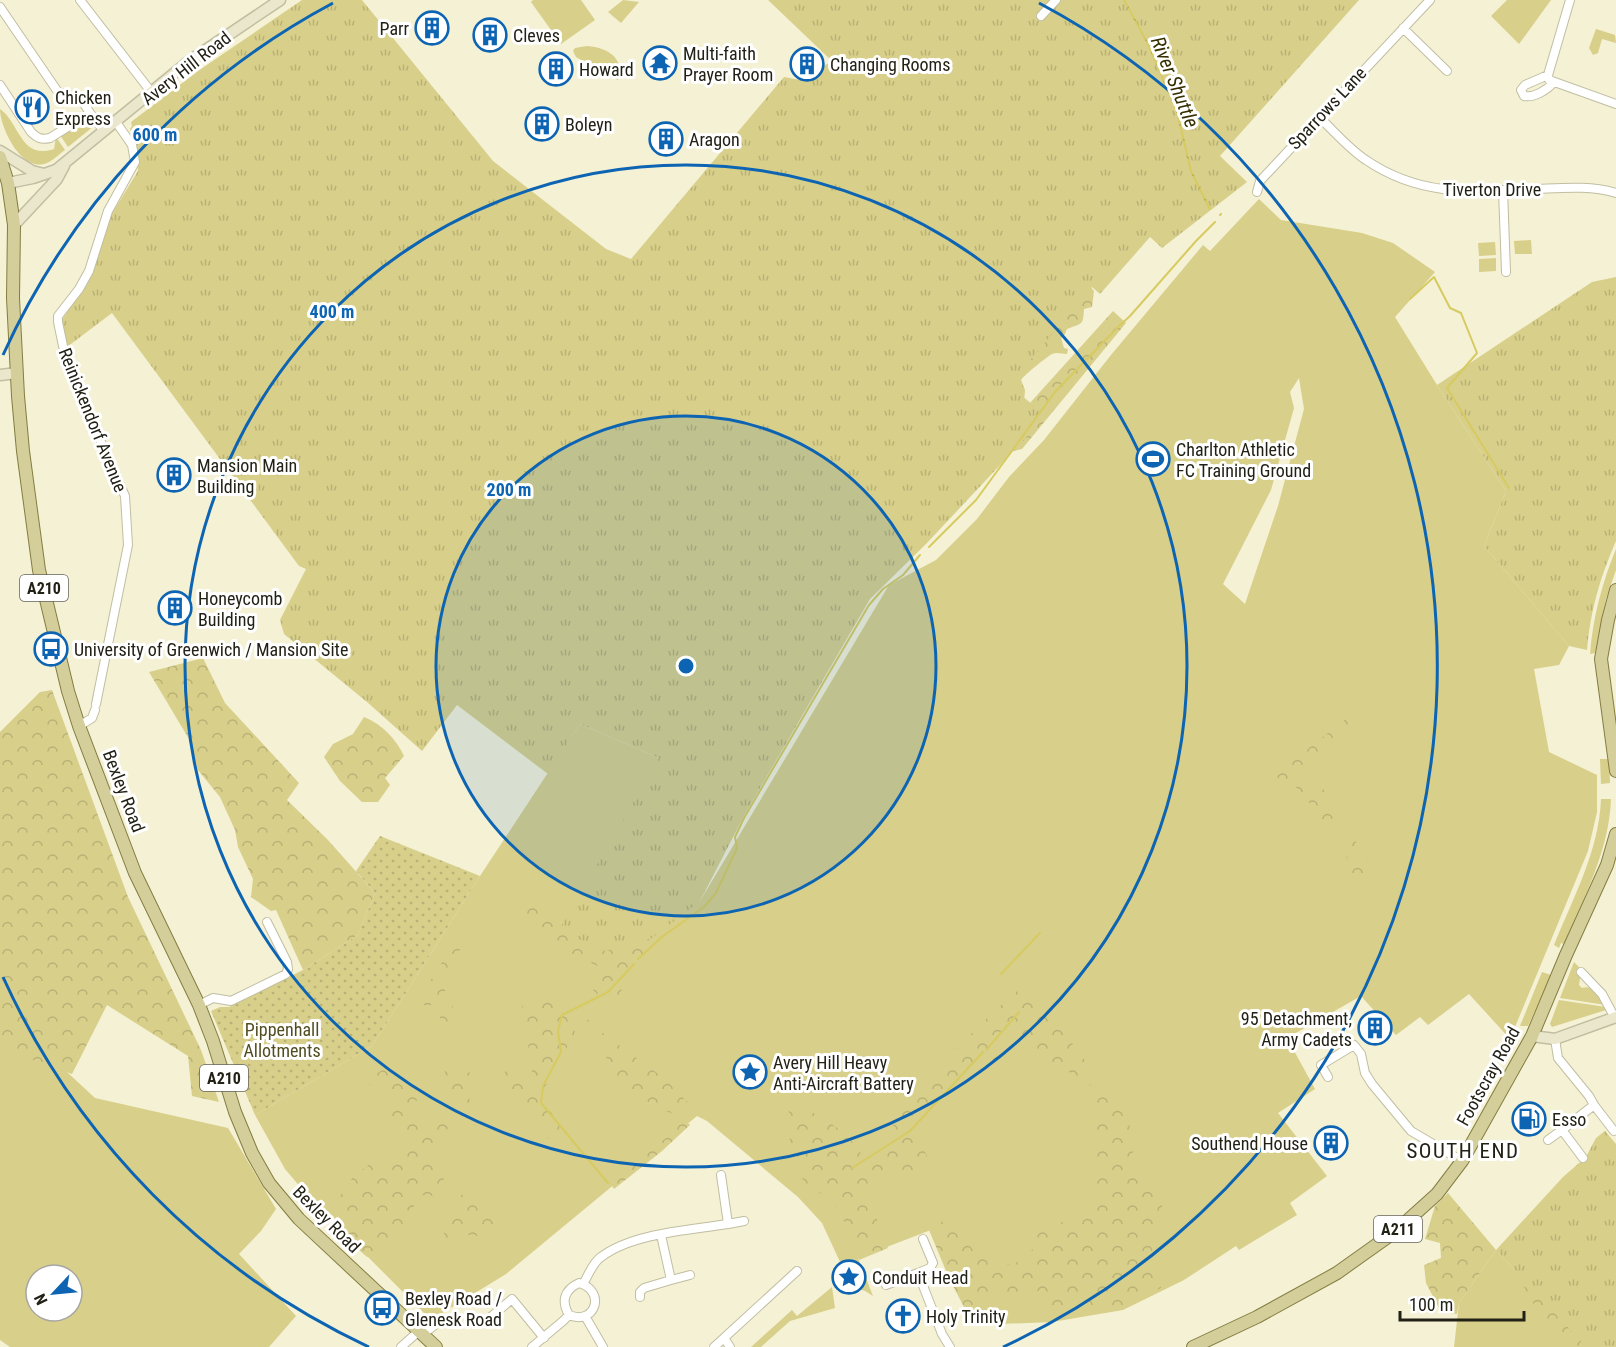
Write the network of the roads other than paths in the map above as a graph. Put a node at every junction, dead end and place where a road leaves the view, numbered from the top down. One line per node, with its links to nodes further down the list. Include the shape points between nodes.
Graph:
1 (80, 0): 13 (street)
2 (280, 0): 13 (main road, Avery Hill Road, via 188,62)
3 (1056, 0): 7 (street)
4 (1430, 0): 8 (street, Sparrows Lane)
5 (1570, 0): 10 (street)
6 (0, 7): 15 (street, via 58,92 81,99)
7 (1041, 16)
8 (1403, 28): 9 (street); 16 (street, Sparrows Lane)
9 (1447, 71)
10 (1548, 75): 11 (street); 11 (street, via 1522,87 1522,93 1535,96)
11 (1553, 83): 14 (street)
12 (0, 84): 15 (street, via 31,132 42,140)
13 (152, 93): 17 (main road, Avery Hill Road)
14 (1616, 104)
15 (90, 112): 18 (street)
16 (1319, 117): 24 (street, Tiverton Drive, via 1364,159 1412,183 1466,192); 25 (street, Sparrows Lane, via 1260,181)
17 (116, 122): 18 (main road, Avery Hill Road); 32 (street, Reinickendorf Avenue, via 132,145 135,162 108,211 89,271 58,316 76,388 125,496 128,545 95,707 92,718)
18 (104, 131): 21 (main road, Avery Hill Road)
19 (0, 151): 22 (main road, via 30,171)
20 (0, 157): 23 (main road, Bexley Road / A210)
21 (66, 163): 22 (main road, Avery Hill Road); 27 (main road, Avery Hill Road, via 57,179)
22 (46, 174): 23 (main road, Avery Hill Road)
23 (4, 184): 27 (main road, Bexley Road / A210)
24 (1503, 190): 26 (street, Tiverton Drive, via 1596,188); 28 (street)
25 (1257, 192)
26 (1616, 193)
27 (14, 225): 29 (main road, Bexley Road / A210)
28 (1506, 272)
29 (17, 373): 30 (main road); 32 (main road, Bexley Road / A210, via 39,570)
30 (0, 375)
31 (1616, 590): 33 (main road, via 1601,659)
32 (80, 726): 38 (main road, Bexley Road / A210, via 135,873)
33 (1616, 765): 34 (main road)
34 (1616, 771)
35 (1616, 834): 40 (main road, Footscray Road / A211, via 1607,865)
36 (267, 922): 38 (street, via 287,962 286,974 231,1001 213,998)
37 (1581, 972): 39 (street, via 1602,994)
38 (199, 1005): 65 (main road, Bexley Road / A210, via 235,1112 269,1183 299,1219)
39 (1615, 1017): 41 (main road)
40 (1532, 1036): 41 (main road); 48 (main road, Footscray Road / A211)
41 (1555, 1039): 43 (street, via 1558,1058)
42 (1328, 1077): 48 (street, via 1321,1065 1354,1045 1372,1084 1411,1131)
43 (1594, 1105): 44 (street); 45 (street)
44 (1562, 1130): 46 (street); 47 (street)
45 (1614, 1131)
46 (1548, 1140)
47 (1583, 1158)
48 (1462, 1161): 75 (main road, Footscray Road / A211, via 1427,1204 1359,1258 1274,1308)
49 (721, 1175): 51 (street)
50 (744, 1221): 51 (street)
51 (728, 1224): 52 (street)
52 (661, 1235): 57 (street); 58 (street, via 638,1239 599,1258)
53 (923, 1239): 55 (street, via 933,1263)
54 (797, 1271): 67 (street)
55 (918, 1273): 59 (street); 74 (street)
56 (690, 1275): 57 (street)
57 (671, 1280): 60 (street, via 644,1288)
58 (583, 1284): 61 (street, via 572,1286 565,1294 563,1304); 62 (street, via 596,1301 593,1311)
59 (886, 1286)
60 (640, 1297)
61 (568, 1315): 62 (street); 66 (street)
62 (585, 1316): 71 (street)
63 (486, 1321): 66 (street, via 512,1299)
64 (436, 1324): 65 (street)
65 (421, 1333): 68 (street); 69 (main road, Bexley Road / A210)
66 (544, 1338): 70 (street)
67 (724, 1338): 72 (street); 73 (street)
68 (401, 1347)
69 (436, 1347)
70 (532, 1347)
71 (603, 1347)
72 (714, 1347)
73 (730, 1347)
74 (950, 1347)
75 (1192, 1347)

